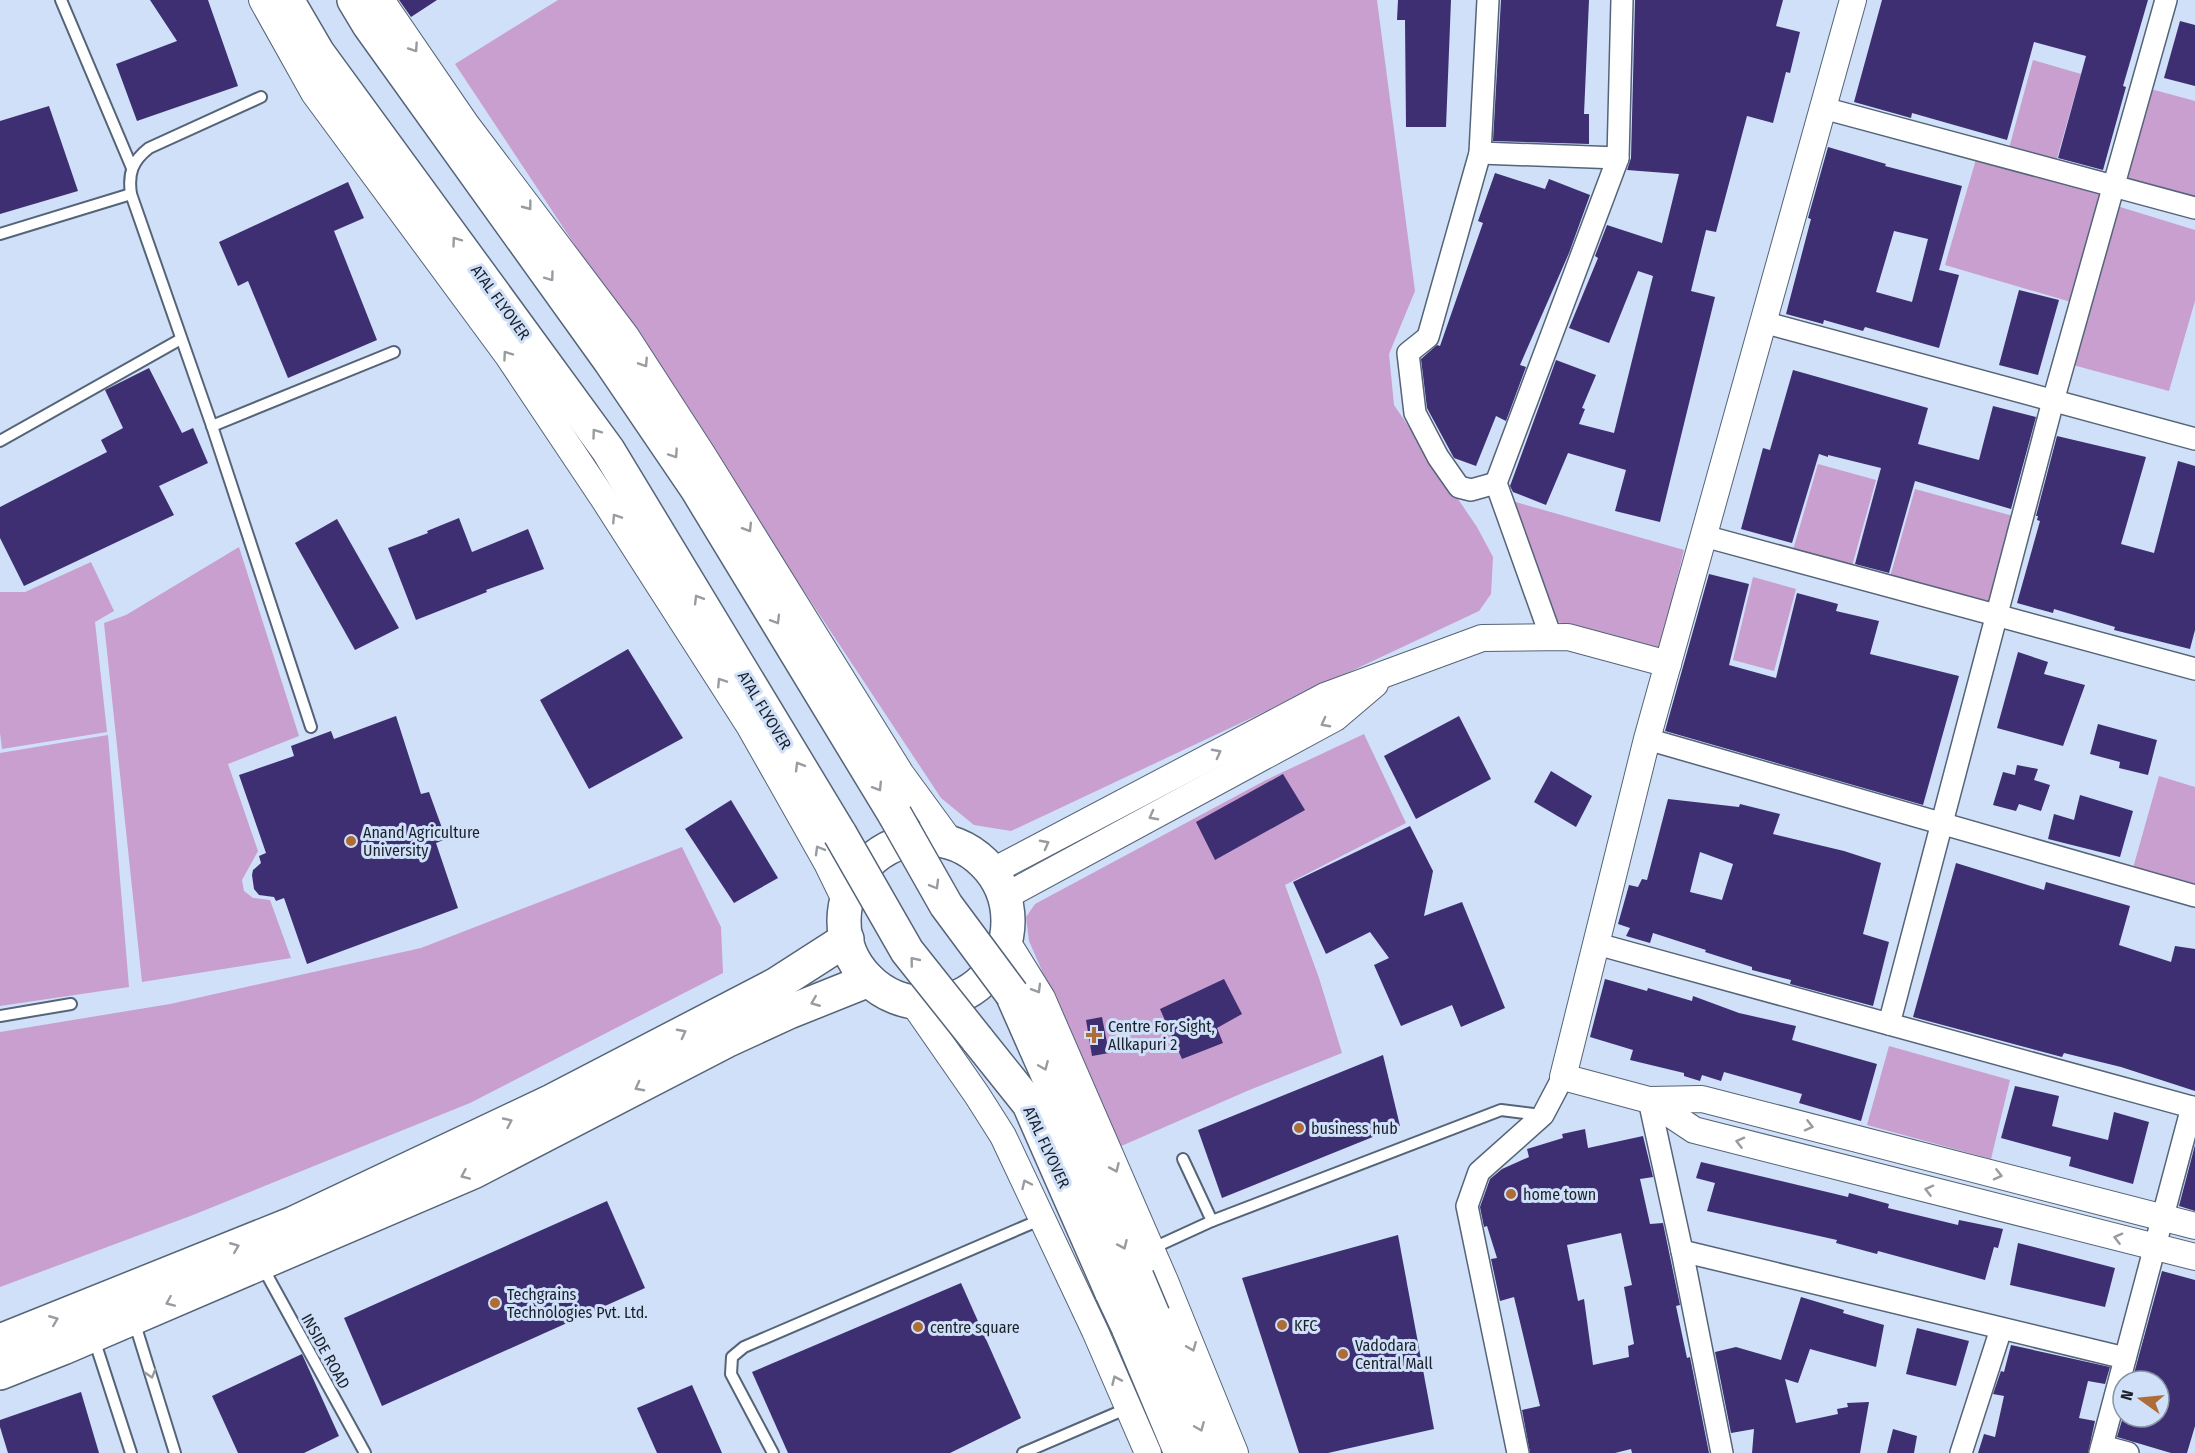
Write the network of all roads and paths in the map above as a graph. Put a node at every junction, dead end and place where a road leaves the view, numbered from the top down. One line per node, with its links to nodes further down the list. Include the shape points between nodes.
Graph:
1 (61, 0): 13 (lane)
2 (262, 0): 37 (street, one-way to 2, via 750,727 603,498 508,356 314,93)
3 (287, 0): 78 (main road, ATAL FLYOVER, one-way to 3, bridge, via 1029,1104 907,951 608,450 318,53)
4 (1488, 0): 11 (street)
5 (1622, 0): 12 (street)
6 (1853, 0): 10 (street)
7 (2166, 0): 14 (street)
8 (368, 8): 34 (street, one-way to 34, via 466,124 626,336 901,774); 79 (main road, ATAL FLYOVER, one-way to 79, bridge, via 697,489 946,905 1012,994)
9 (261, 97): 13 (lane, via 149,148)
10 (1823, 108): 14 (street); 18 (street)
11 (1480, 153): 12 (street); 25 (street, via 1428,337 1408,353 1415,413 1438,457 1459,487 1471,490)
12 (1618, 158): 25 (street)
13 (132, 168): 15 (lane)
14 (2114, 186): 16 (street); 21 (street)
15 (131, 194): 17 (lane); 19 (lane)
16 (2195, 208)
17 (0, 234)
18 (1763, 322): 21 (street); 26 (street)
19 (181, 339): 22 (lane); 24 (lane)
20 (394, 352): 22 (lane)
21 (2053, 401): 23 (street); 27 (street)
22 (212, 426): 31 (lane)
23 (2195, 439)
24 (0, 441)
25 (1496, 483): 28 (street)
26 (1704, 536): 27 (street); 29 (street)
27 (1997, 615): 30 (street); 33 (street)
28 (1551, 637): 29 (street, via 1568,637); 35 (street, via 1482,638 1325,696)
29 (1668, 664): 32 (street)
30 (2195, 669)
31 (311, 727)
32 (1647, 739): 33 (street); 40 (street)
33 (1942, 824): 36 (street); 45 (street)
34 (950, 841): 35 (main road, via 974,853); 37 (main road, via 923,838 897,843 874,857 856,877)
35 (999, 884): 39 (main road, via 1009,924)
36 (2195, 896)
37 (846, 902): 38 (main road)
38 (847, 939): 41 (main road, via 851,955); 49 (main road, one-way to 38)
39 (1006, 940): 42 (main road, via 1004,952 989,976 967,994 941,1003); 57 (street, one-way to 57, via 1042,998)
40 (1597, 944): 45 (street); 46 (street)
41 (869, 980): 42 (main road, via 886,994); 49 (main road, one-way to 49)
42 (913, 1003): 53 (street, one-way to 42, via 1003,1136)
43 (71, 1004): 44 (lane)
44 (0, 1016)
45 (1889, 1024): 48 (street)
46 (1563, 1077): 47 (street); 50 (street)
47 (1649, 1101): 52 (street, one-way to 52, via 1702,1099); 56 (street, one-way to 47, via 1694,1130); 58 (street)
48 (2193, 1108): 52 (street)
49 (557, 1114): 60 (main road, one-way to 60, via 473,1172); 61 (main road, one-way to 49, via 294,1223)
50 (1543, 1115): 54 (lane, via 1501,1110); 81 (street, via 1479,1172 1467,1206)
51 (1183, 1159): 54 (lane)
52 (2162, 1217): 55 (street); 56 (street)
53 (1042, 1219): 65 (street); 75 (lane, via 744,1347 732,1357 731,1374)
54 (1212, 1221): 57 (lane)
55 (2195, 1226)
56 (2154, 1246): 59 (street); 68 (street)
57 (1151, 1249): 62 (street)
58 (1682, 1251): 64 (street); 82 (street)
59 (2195, 1257)
60 (261, 1263): 61 (main road); 74 (lane, INSIDE ROAD)
61 (205, 1273): 63 (main road, one-way to 63); 67 (main road, one-way to 61)
62 (1165, 1281): 65 (street); 80 (street, one-way to 80)
63 (133, 1318): 66 (main road); 73 (lane, one-way to 73)
64 (2001, 1329): 68 (street); 83 (street)
65 (1095, 1331): 70 (street, one-way to 65)
66 (93, 1335): 69 (main road); 72 (lane)
67 (0, 1341)
68 (2125, 1358): 71 (street)
69 (0, 1373)
70 (1128, 1408): 76 (lane); 77 (street)
71 (2101, 1450): 84 (street)
72 (131, 1453)
73 (175, 1453)
74 (364, 1453)
75 (773, 1453)
76 (1023, 1453)
77 (1148, 1453)
78 (1181, 1453)
79 (1211, 1453)
80 (1235, 1453)
81 (1518, 1453)
82 (1722, 1453)
83 (1960, 1453)
84 (2128, 1453)

